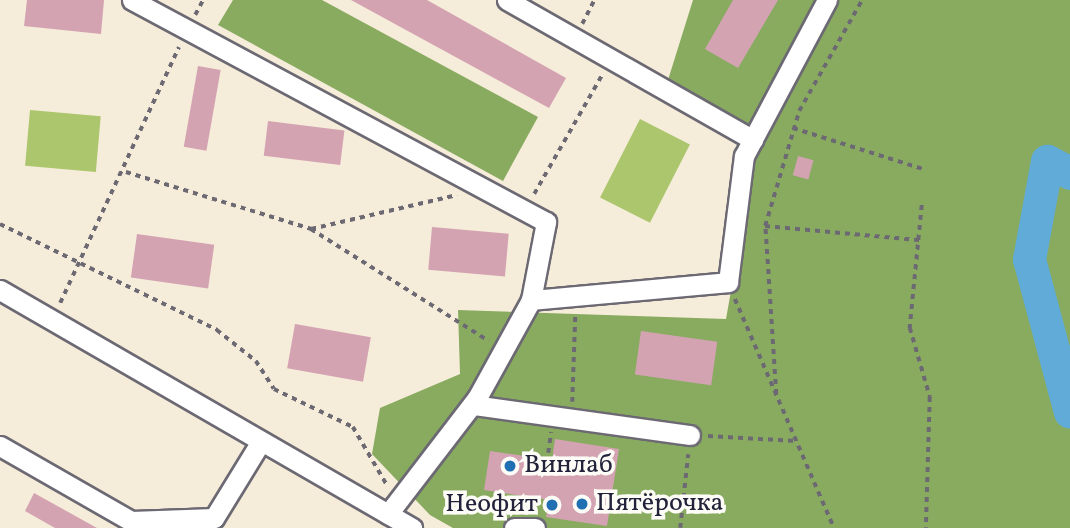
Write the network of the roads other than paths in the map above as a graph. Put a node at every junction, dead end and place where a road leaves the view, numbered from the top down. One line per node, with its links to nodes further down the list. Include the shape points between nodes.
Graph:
1 (132, 0): 6 (street, via 546,222)
2 (507, 0): 4 (street)
3 (827, 0): 4 (street)
4 (752, 140): 6 (street, via 744,156 728,282)
5 (0, 290): 9 (street)
6 (531, 300): 7 (street)
7 (472, 405): 8 (street); 11 (street)
8 (690, 435)
9 (260, 443): 11 (street); 12 (street)
10 (0, 446): 12 (street, via 131,521)
11 (393, 507): 13 (street)
12 (218, 523)
13 (412, 528)
14 (514, 528): 15 (street)
15 (535, 528)

